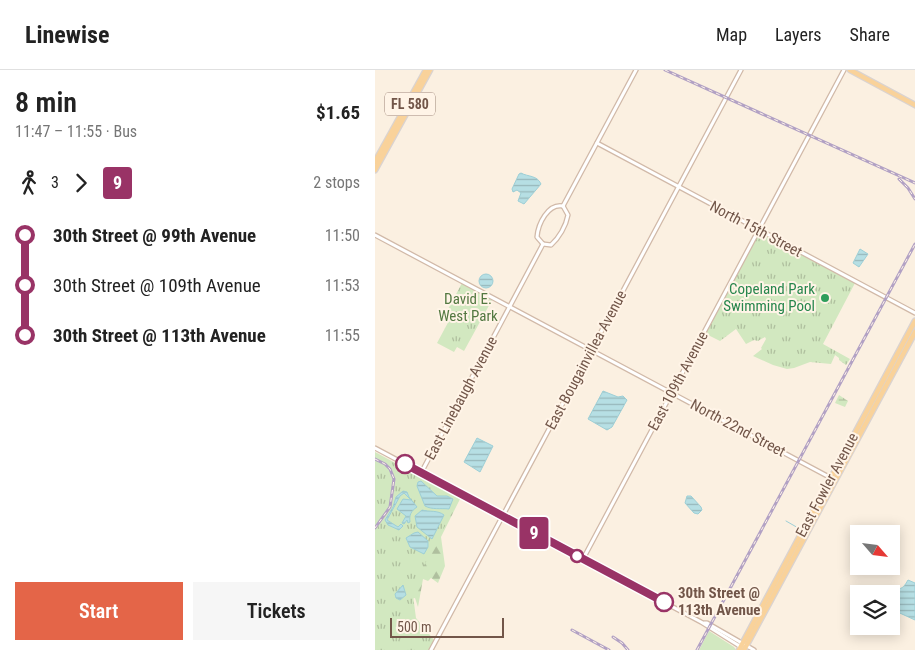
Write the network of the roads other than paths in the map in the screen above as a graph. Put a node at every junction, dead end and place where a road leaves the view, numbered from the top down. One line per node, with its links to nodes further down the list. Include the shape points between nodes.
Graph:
1 (428, 70): 9 (main road, FL 580); 10 (main road, FL 580)
2 (636, 70): 11 (street)
3 (741, 70): 14 (street, East Bougainvillea Avenue)
4 (844, 70): 16 (street, East 109th Avenue)
5 (850, 70): 7 (main road)
6 (856, 70): 7 (main road)
7 (869, 79): 8 (main road)
8 (915, 103)
9 (401, 115): 10 (main road); 12 (main road, FL 580)
10 (396, 131): 13 (main road, FL 580)
11 (597, 143): 14 (street, North 15th Street); 15 (street)
12 (375, 163)
13 (375, 170)
14 (678, 187): 16 (street, North 15th Street); 23 (street, East Bougainvillea Avenue)
15 (563, 206): 18 (street, via 569,215 563,230 551,245); 18 (street, via 555,205 549,210 537,231 537,237)
16 (758, 230): 20 (street, North 15th Street); 25 (street, East 109th Avenue)
17 (375, 235): 19 (street, North 22nd Street)
18 (543, 244): 19 (street, East Linebaugh Avenue)
19 (509, 306): 23 (street, North 22nd Street); 28 (street, East Linebaugh Avenue)
20 (915, 313)
21 (915, 321): 24 (main road, East Fowler Avenue)
22 (915, 332): 24 (main road, East Fowler Avenue)
23 (591, 350): 25 (street, North 22nd Street); 30 (street, East Bougainvillea Avenue)
24 (898, 357): 26 (main road, East Fowler Avenue); 26 (main road, East Fowler Avenue)
25 (671, 393): 29 (street, North 22nd Street); 32 (street, East 109th Avenue)
26 (877, 398): 29 (main road, East Fowler Avenue); 29 (main road, East Fowler Avenue)
27 (375, 448): 28 (street)
28 (421, 473): 30 (street)
29 (833, 479): 31 (main road, East Fowler Avenue); 33 (main road, East Fowler Avenue)
30 (503, 516): 32 (street); 37 (street, East Bougainvillea Avenue)
31 (799, 538): 33 (main road); 35 (main road, East Fowler Avenue)
32 (583, 559): 34 (street)
33 (793, 560): 35 (main road, East Fowler Avenue)
34 (703, 623): 36 (street); 36 (street)
35 (749, 637): 36 (main road, East Fowler Avenue); 36 (street); 38 (street)
36 (742, 647): 38 (street)
37 (431, 650)
38 (754, 650)

